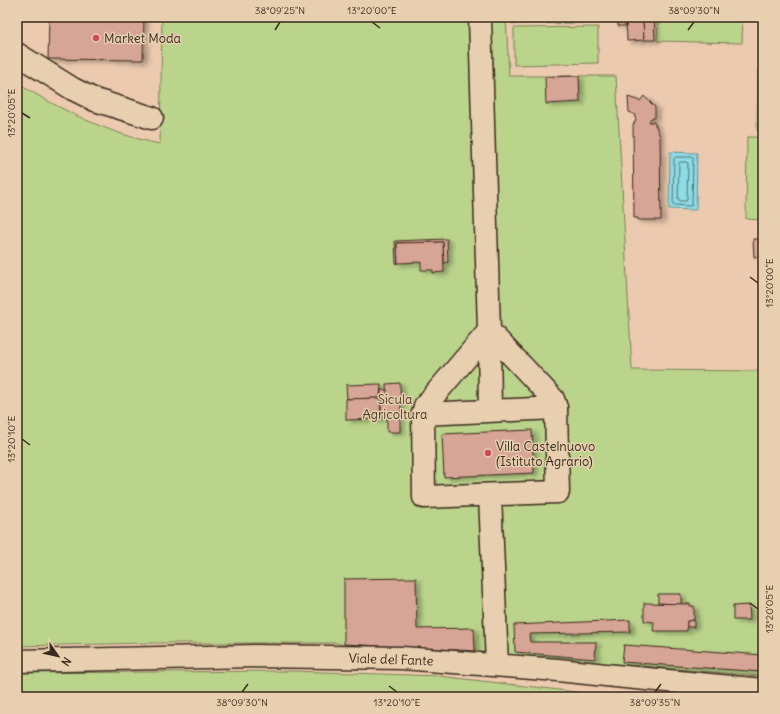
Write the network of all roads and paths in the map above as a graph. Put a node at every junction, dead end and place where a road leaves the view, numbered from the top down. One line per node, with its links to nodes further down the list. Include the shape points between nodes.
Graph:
1 (480, 17): 4 (street)
2 (17, 54): 3 (street, via 73,89)
3 (152, 118)
4 (489, 331): 5 (street, via 553,399); 6 (street); 7 (street, via 425,406)
5 (556, 408): 6 (street); 8 (street, via 558,492)
6 (490, 410): 7 (street)
7 (423, 414): 8 (street, via 424,497)
8 (490, 495): 10 (street)
9 (17, 660): 10 (street, Viale del Fante, via 317,657 402,658)
10 (497, 665): 11 (street, Viale del Fante)
11 (763, 690)

